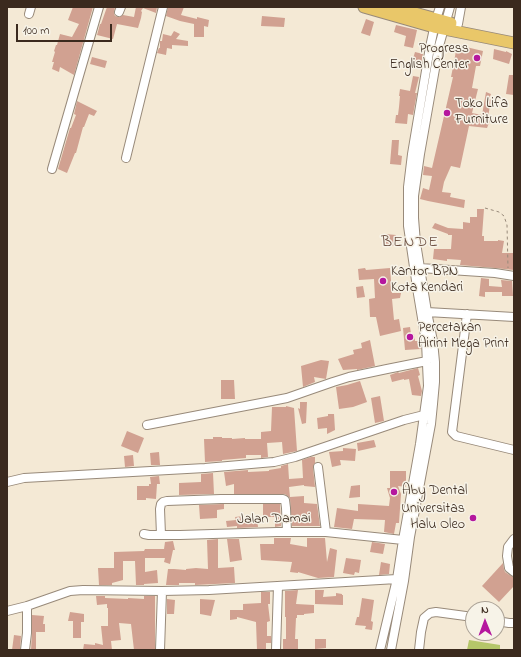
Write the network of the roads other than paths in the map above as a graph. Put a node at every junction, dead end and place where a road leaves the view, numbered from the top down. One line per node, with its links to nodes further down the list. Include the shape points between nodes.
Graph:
1 (99, 7): 13 (street)
2 (163, 7): 12 (street)
3 (364, 7): 8 (highway)
4 (393, 7): 8 (highway)
5 (440, 7): 8 (street)
6 (450, 7): 8 (street)
7 (461, 7): 9 (street)
8 (440, 24): 9 (highway); 11 (highway); 14 (street, via 430,47 412,154)
9 (458, 24): 10 (highway)
10 (514, 36)
11 (514, 43)
12 (126, 158)
13 (52, 169)
14 (414, 171): 15 (street, via 414,218); 20 (street, via 408,187 408,226)
15 (420, 268): 16 (street); 17 (street)
16 (511, 275)
17 (427, 312): 18 (street); 24 (street, via 433,340 435,369 433,404)
18 (467, 314): 19 (street); 23 (street, via 452,432 456,436)
19 (514, 317)
20 (427, 361): 21 (street, via 428,386); 22 (street, via 344,379 286,398)
21 (424, 415): 24 (street); 26 (street, via 274,462 24,478)
22 (148, 426)
23 (514, 450)
24 (422, 454): 32 (street); 44 (street, via 404,581)
25 (318, 467): 28 (street)
26 (7, 482)
27 (288, 532): 28 (street, Jalan Damai); 30 (street, Jalan Damai); 30 (street, via 283,499 221,499 163,502 160,509)
28 (326, 532): 32 (street, Jalan Damai)
29 (144, 534): 30 (street, Jalan Damai)
30 (161, 535)
31 (514, 539): 33 (street, via 508,547 507,556 509,568)
32 (403, 540): 34 (street)
33 (514, 572)
34 (397, 579): 35 (street); 43 (street)
35 (278, 586): 36 (street); 42 (street)
36 (162, 591): 37 (street, via 70,591); 41 (street)
37 (27, 606): 38 (street); 40 (street)
38 (7, 611)
39 (465, 615): 45 (street, via 430,613 424,618)
40 (25, 650)
41 (160, 650)
42 (276, 650)
43 (380, 650)
44 (391, 650)
45 (419, 650)

